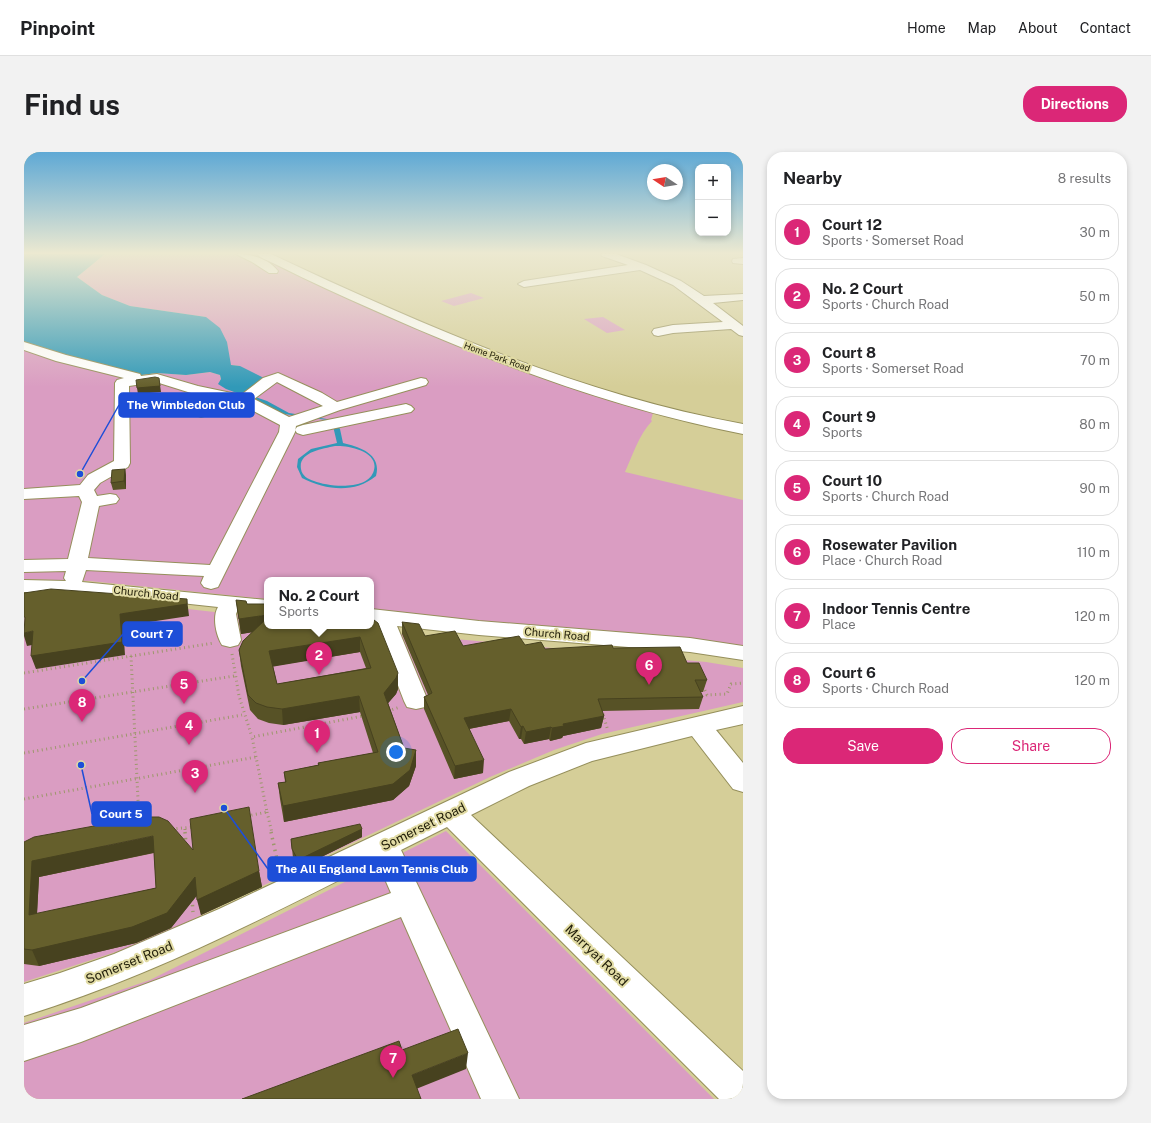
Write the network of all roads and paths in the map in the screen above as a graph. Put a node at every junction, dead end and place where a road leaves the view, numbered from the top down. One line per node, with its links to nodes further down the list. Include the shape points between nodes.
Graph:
1 (359, 298): 16 (street, Home Park Road, via 496,357 627,400)
2 (699, 298): 4 (street)
3 (727, 298): 4 (street)
4 (702, 300): 5 (street)
5 (733, 327): 6 (street)
6 (658, 332)
7 (24, 346): 9 (street, via 135,377)
8 (100, 380): 9 (street)
9 (129, 382): 11 (street, via 158,378); 20 (street, via 122,463 94,479)
10 (421, 382): 12 (street)
11 (242, 400): 12 (street, via 278,377); 13 (street); 15 (street, via 269,412)
12 (335, 407): 15 (street, via 308,416)
13 (209, 408)
14 (406, 409): 15 (street, via 336,424)
15 (287, 428): 24 (street)
16 (743, 429)
17 (743, 434): 18 (street)
18 (743, 443)
19 (24, 494): 20 (street)
20 (88, 496): 21 (street); 22 (street)
21 (110, 499)
22 (77, 565): 23 (street); 24 (street); 26 (street)
23 (24, 566)
24 (217, 571): 27 (street)
25 (24, 586): 26 (street, Church Road)
26 (70, 586): 27 (street, Church Road)
27 (204, 599): 28 (street, Church Road)
28 (231, 602): 29 (street, Church Road); 31 (street, via 225,614)
29 (264, 606)
30 (377, 617): 32 (street, Church Road, via 579,643 690,646); 39 (street)
31 (230, 640): 33 (path); 35 (path)
32 (743, 653)
33 (131, 656): 34 (path); 38 (path)
34 (24, 673)
35 (234, 676): 38 (path); 42 (path)
36 (701, 681): 37 (path, via 707,695 727,694 731,684)
37 (743, 683)
38 (132, 692): 40 (path); 46 (path)
39 (416, 701): 41 (path)
40 (24, 709)
41 (387, 711)
42 (242, 715): 46 (path); 47 (path)
43 (743, 715): 45 (street, Somerset Road)
44 (364, 716): 47 (path)
45 (697, 725): 51 (street); 54 (street, Somerset Road, via 608,730 586,753 519,779)
46 (135, 733): 48 (path); 50 (path)
47 (252, 737): 49 (path)
48 (24, 753)
49 (256, 757): 50 (path); 53 (path)
50 (136, 779): 52 (path); 56 (path)
51 (743, 782)
52 (24, 799)
53 (267, 812): 55 (path); 62 (path)
54 (450, 813): 60 (street, Somerset Road); 68 (street, Marryat Road)
55 (245, 817)
56 (139, 823)
57 (200, 826): 59 (path)
58 (170, 829): 59 (path)
59 (185, 829): 61 (path)
60 (384, 845): 64 (street); 66 (street, Somerset Road, via 230,919 137,960)
61 (187, 852)
62 (281, 878)
63 (192, 898): 65 (path)
64 (409, 900): 67 (street, via 81,1024); 69 (street)
65 (193, 913)
66 (24, 1000)
67 (24, 1042)
68 (738, 1096)
69 (500, 1099)

